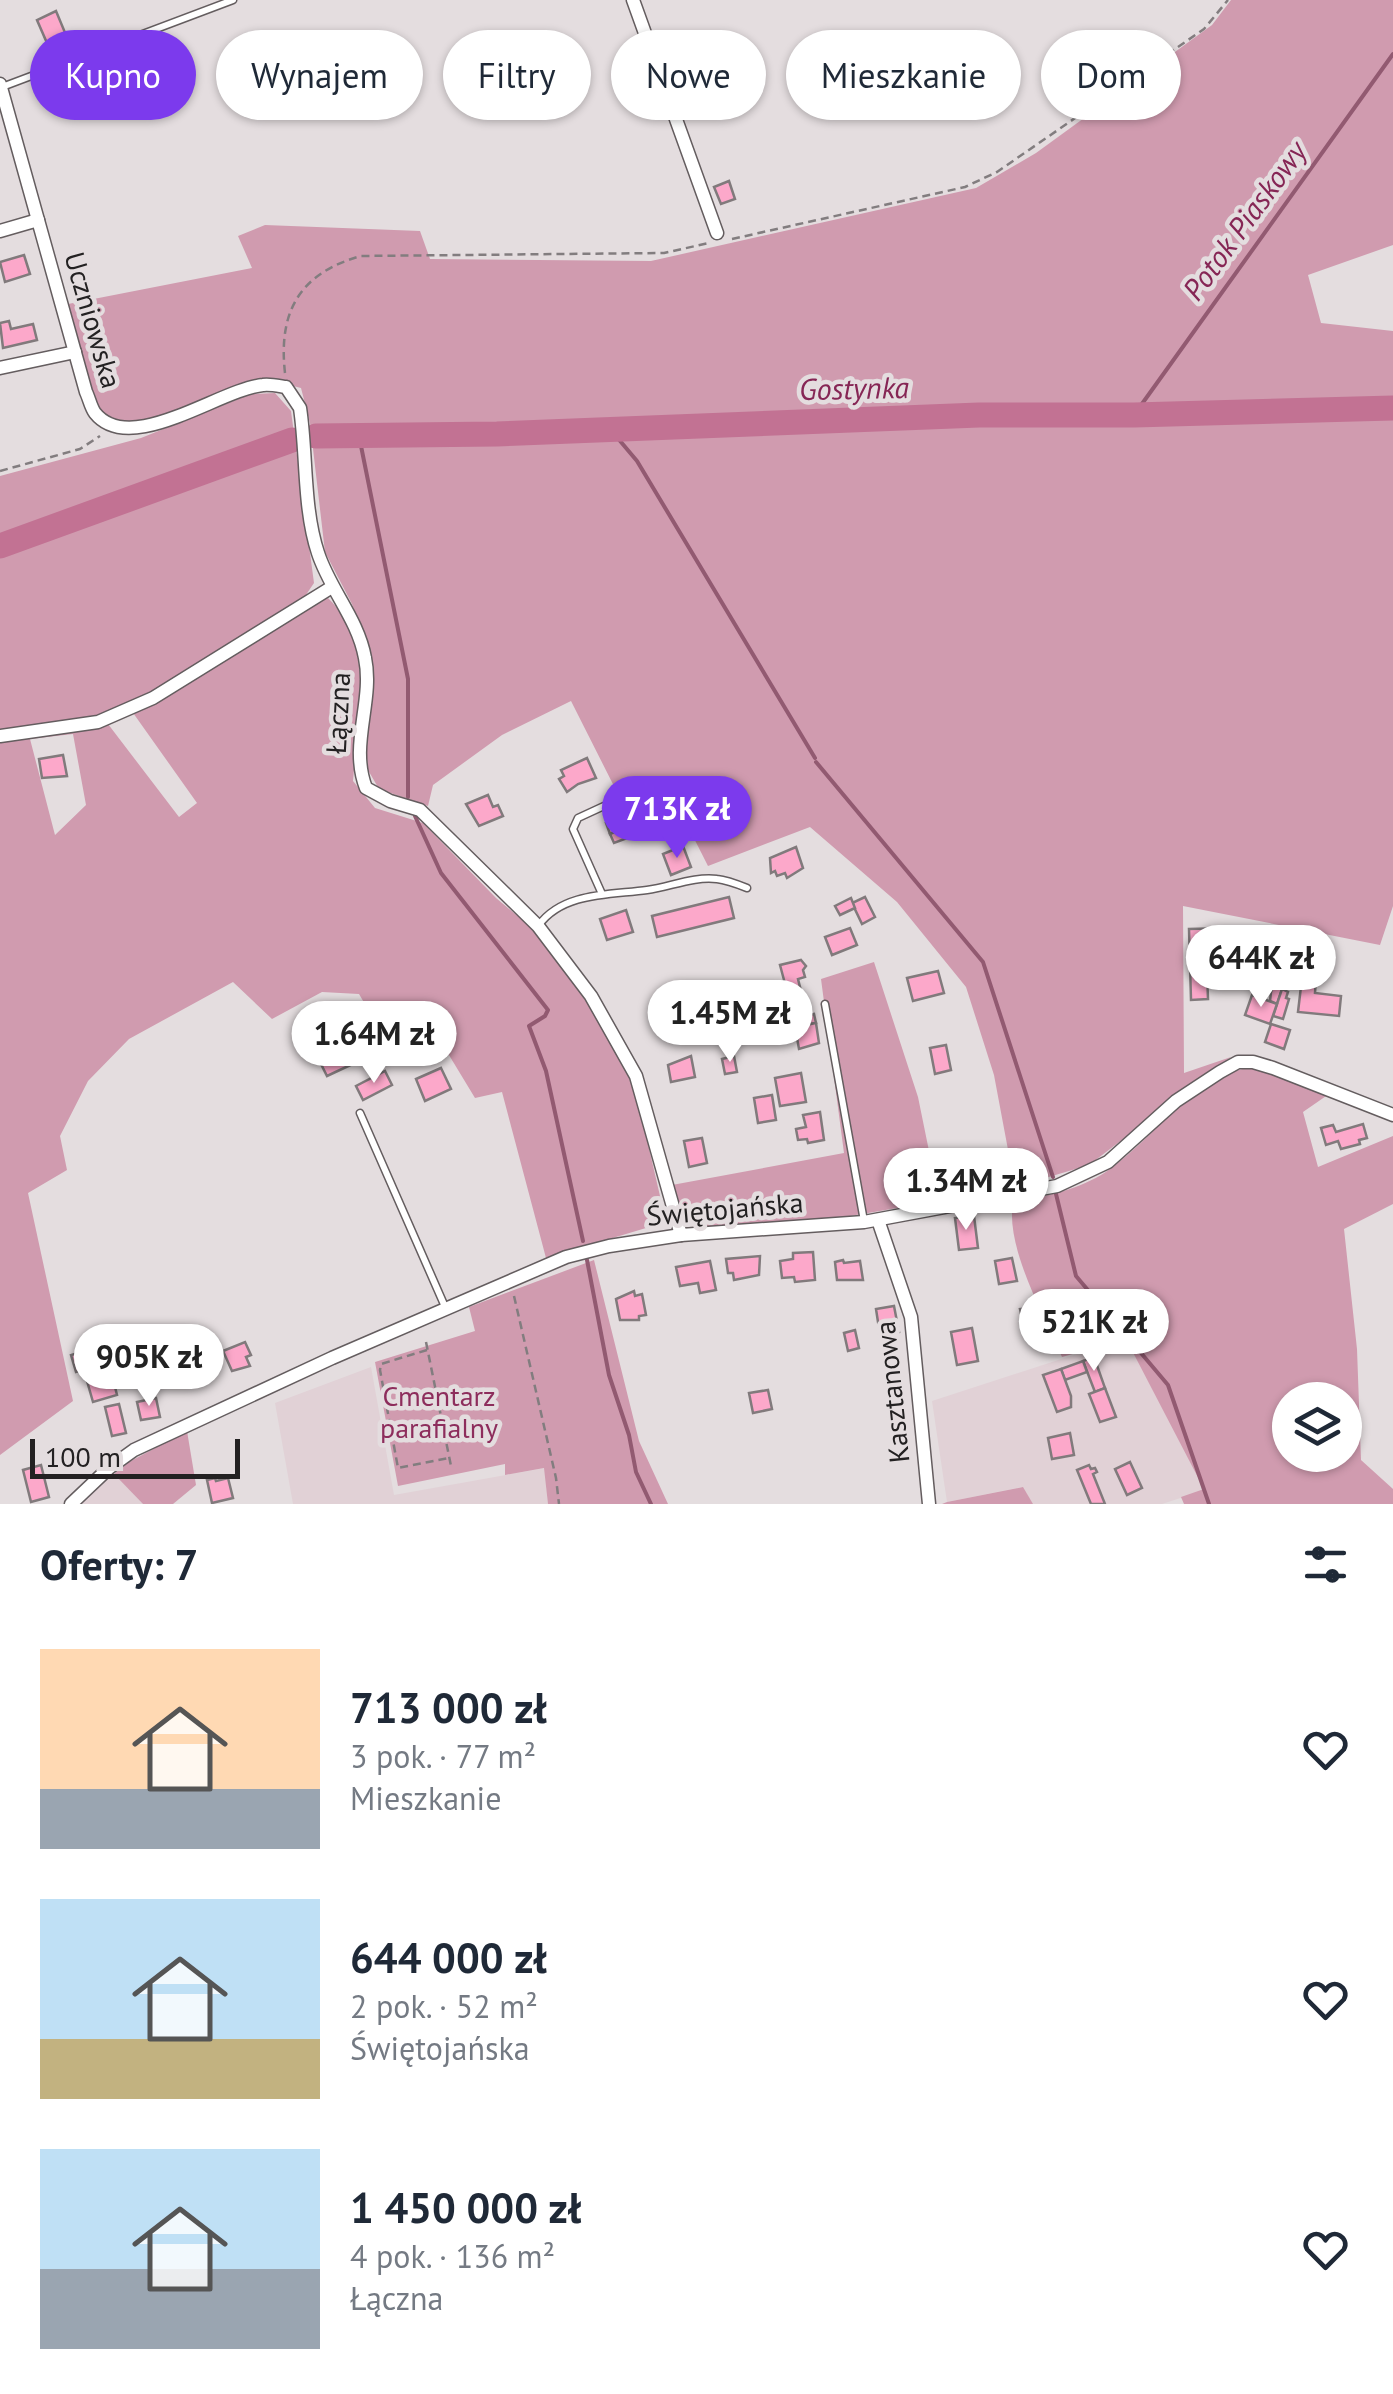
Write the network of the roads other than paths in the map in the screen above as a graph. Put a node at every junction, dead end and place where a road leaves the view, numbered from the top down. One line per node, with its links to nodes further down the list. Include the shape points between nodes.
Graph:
1 (234, 0): 3 (lane)
2 (633, 0): 6 (street)
3 (0, 86): 4 (street, Uczniowska)
4 (38, 220): 5 (street); 7 (street, Uczniowska)
5 (0, 232)
6 (718, 234)
7 (75, 352): 8 (street); 9 (street, Uczniowska, via 95,413 114,426 142,428 262,384)
8 (0, 368)
9 (286, 387): 10 (street, Łączna, via 300,408 317,550)
10 (332, 587): 11 (street, via 153,698 98,722); 15 (street, Łączna, via 365,658 360,766 366,788 420,810)
11 (0, 736)
12 (604, 806): 14 (lane, via 578,818 573,830)
13 (747, 888): 14 (lane, via 702,878)
14 (602, 894): 15 (lane, via 561,906)
15 (538, 926): 20 (street, Łączna, via 591,996 631,1065)
16 (825, 1004): 19 (lane)
17 (360, 1112): 21 (lane)
18 (1393, 1115): 19 (street, Świętojańska, via 1273,1068 1238,1062 1176,1100 1084,1176 1020,1195)
19 (871, 1221): 20 (street, Świętojańska); 23 (street, Kasztanowa, via 911,1317)
20 (681, 1236): 21 (street, Świętojańska, via 566,1257)
21 (446, 1310): 22 (street, Świętojańska, via 134,1450)
22 (71, 1504)
23 (929, 1504)

